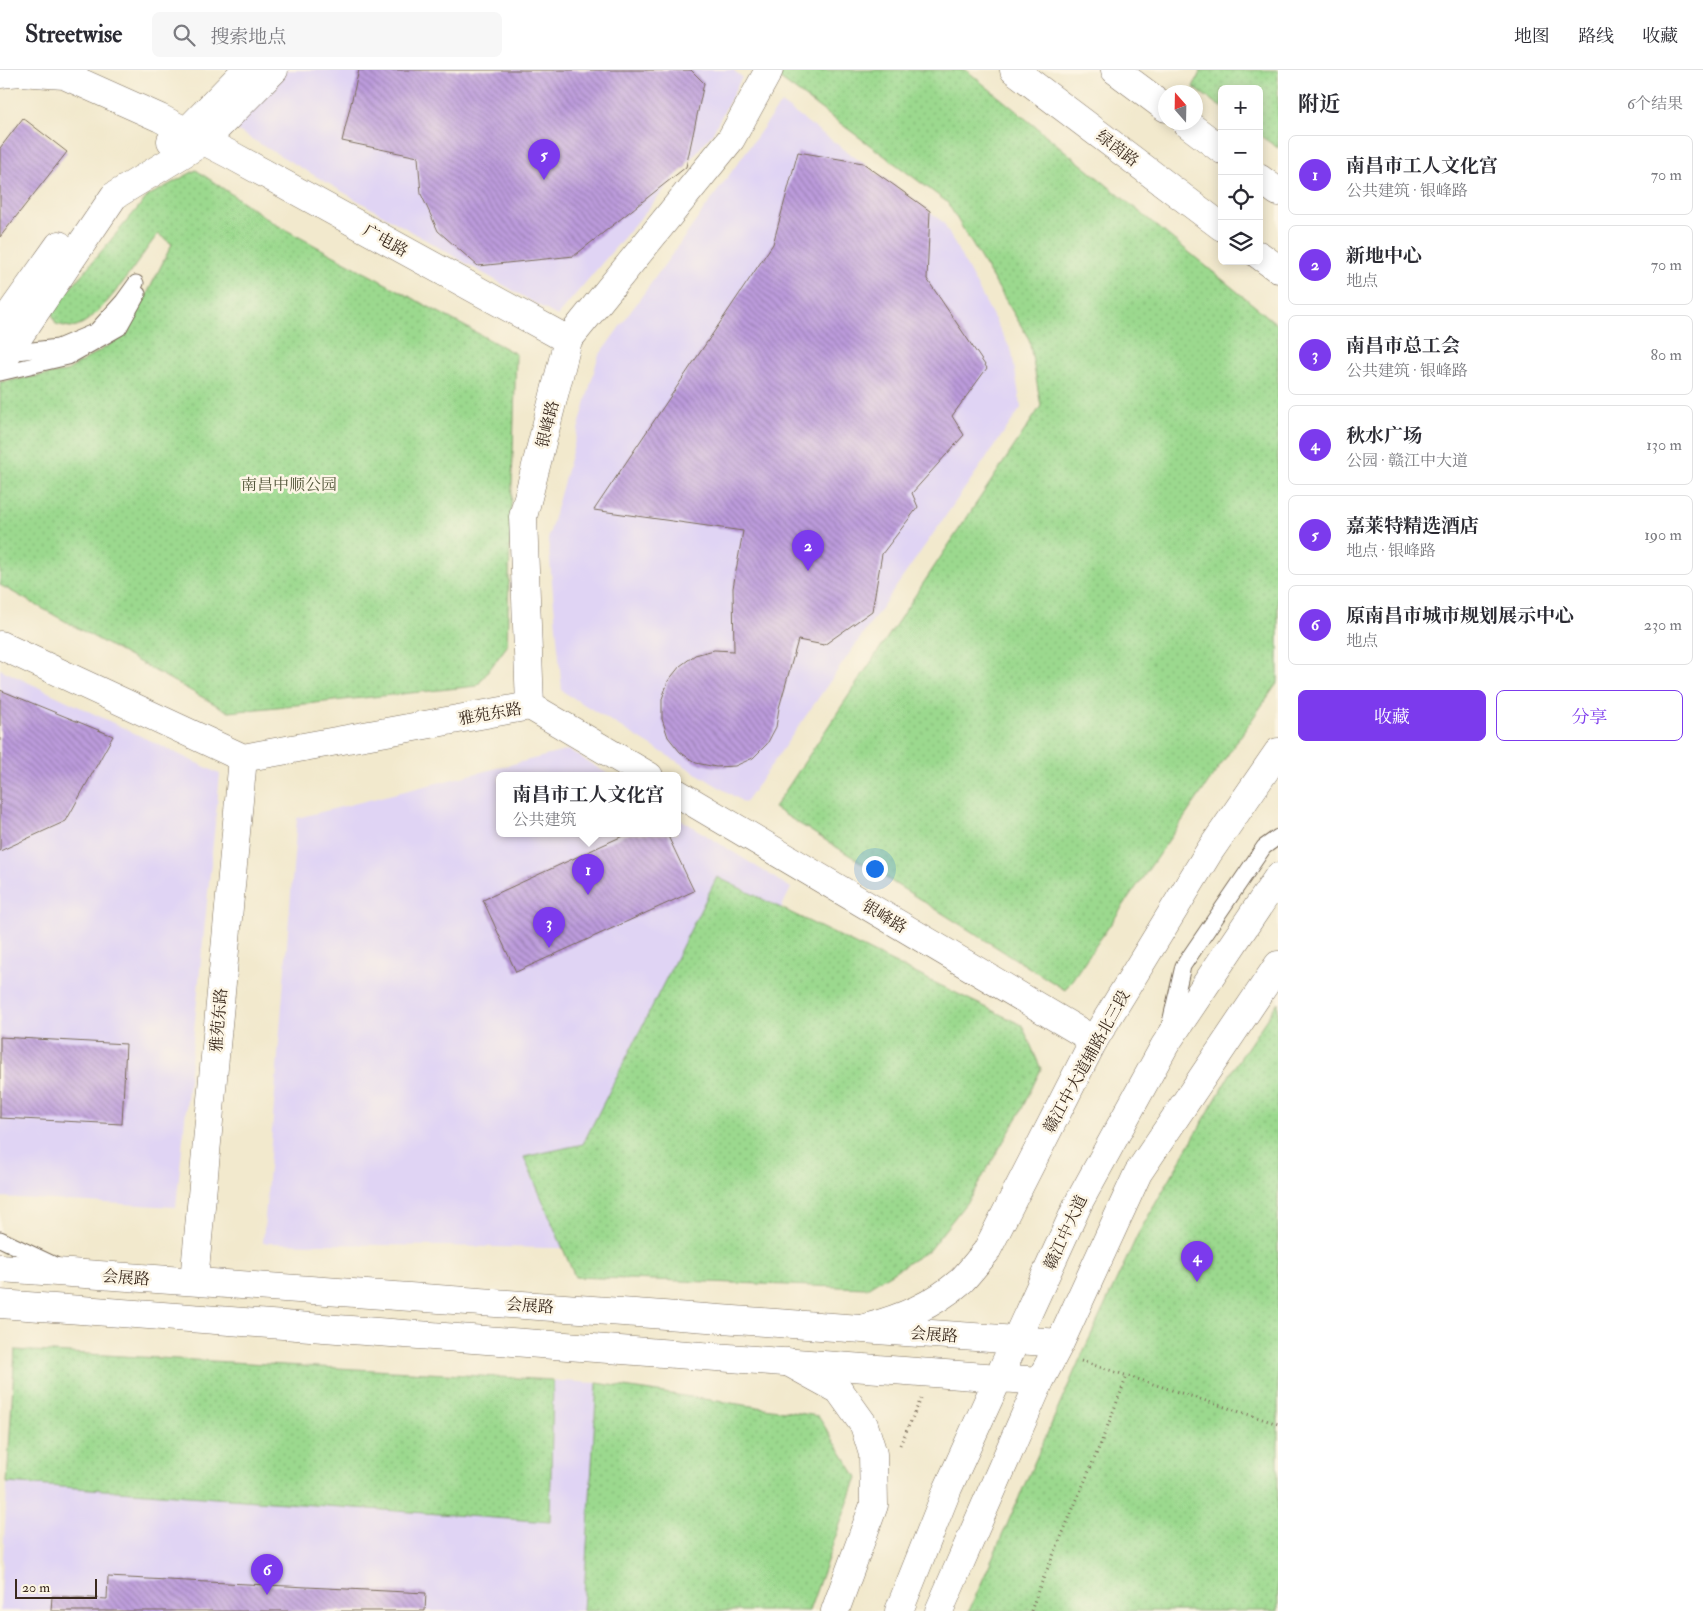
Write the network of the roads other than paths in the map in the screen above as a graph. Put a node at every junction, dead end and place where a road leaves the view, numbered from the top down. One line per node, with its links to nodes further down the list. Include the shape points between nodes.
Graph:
1 (246, 70): 9 (street)
2 (274, 70): 9 (street)
3 (769, 70): 16 (street, 银峰路, via 731,139)
4 (1014, 70): 13 (street, 绿茵路)
5 (1115, 70): 7 (street)
6 (0, 74): 9 (street, 广电路, via 64,75)
7 (1158, 102)
8 (1196, 130): 10 (street)
9 (195, 136): 16 (street, 广电路); 17 (street, via 114,196)
10 (1218, 147)
11 (1263, 181): 12 (street)
12 (1278, 192)
13 (1218, 224)
14 (1263, 258): 15 (street)
15 (1278, 270)
16 (568, 340): 19 (street, 银峰路, via 522,517)
17 (2, 354): 17 (lane, via 58,347 96,330 137,288 119,328 68,357)
18 (0, 645): 21 (street)
19 (530, 706): 21 (street, 雅苑东路); 22 (street)
20 (1278, 752): 27 (street, 赣江中大道辅路北三段, via 1209,852)
21 (243, 758): 32 (street, 雅苑东路)
22 (642, 772)
23 (681, 795): 27 (street, 银峰路)
24 (1278, 837): 28 (lane, via 1264,847 1183,966)
25 (1278, 877): 28 (street, 赣江中大道)
26 (1278, 965): 36 (street, via 1138,1173)
27 (1094, 1040): 34 (street, 赣江中大道辅路北三段, via 986,1252 962,1280 935,1301 900,1318)
28 (1165, 1045): 35 (street, 赣江中大道, via 1080,1200)
29 (0, 1239): 31 (lane)
30 (0, 1268): 31 (street, 会展路)
31 (70, 1272): 32 (street, 会展路)
32 (194, 1282): 34 (street, 会展路)
33 (0, 1304): 37 (street)
34 (864, 1329): 35 (street, 会展路)
35 (1016, 1340): 36 (street, 会展路); 38 (street, 赣江中大道)
36 (1071, 1348): 39 (street)
37 (788, 1362): 38 (street); 40 (street, via 839,1390 864,1425 873,1454 874,1505)
38 (998, 1377): 39 (street); 41 (street, 赣江中大道, via 948,1488)
39 (1040, 1381): 42 (street)
40 (835, 1611)
41 (899, 1611)
42 (939, 1611)

